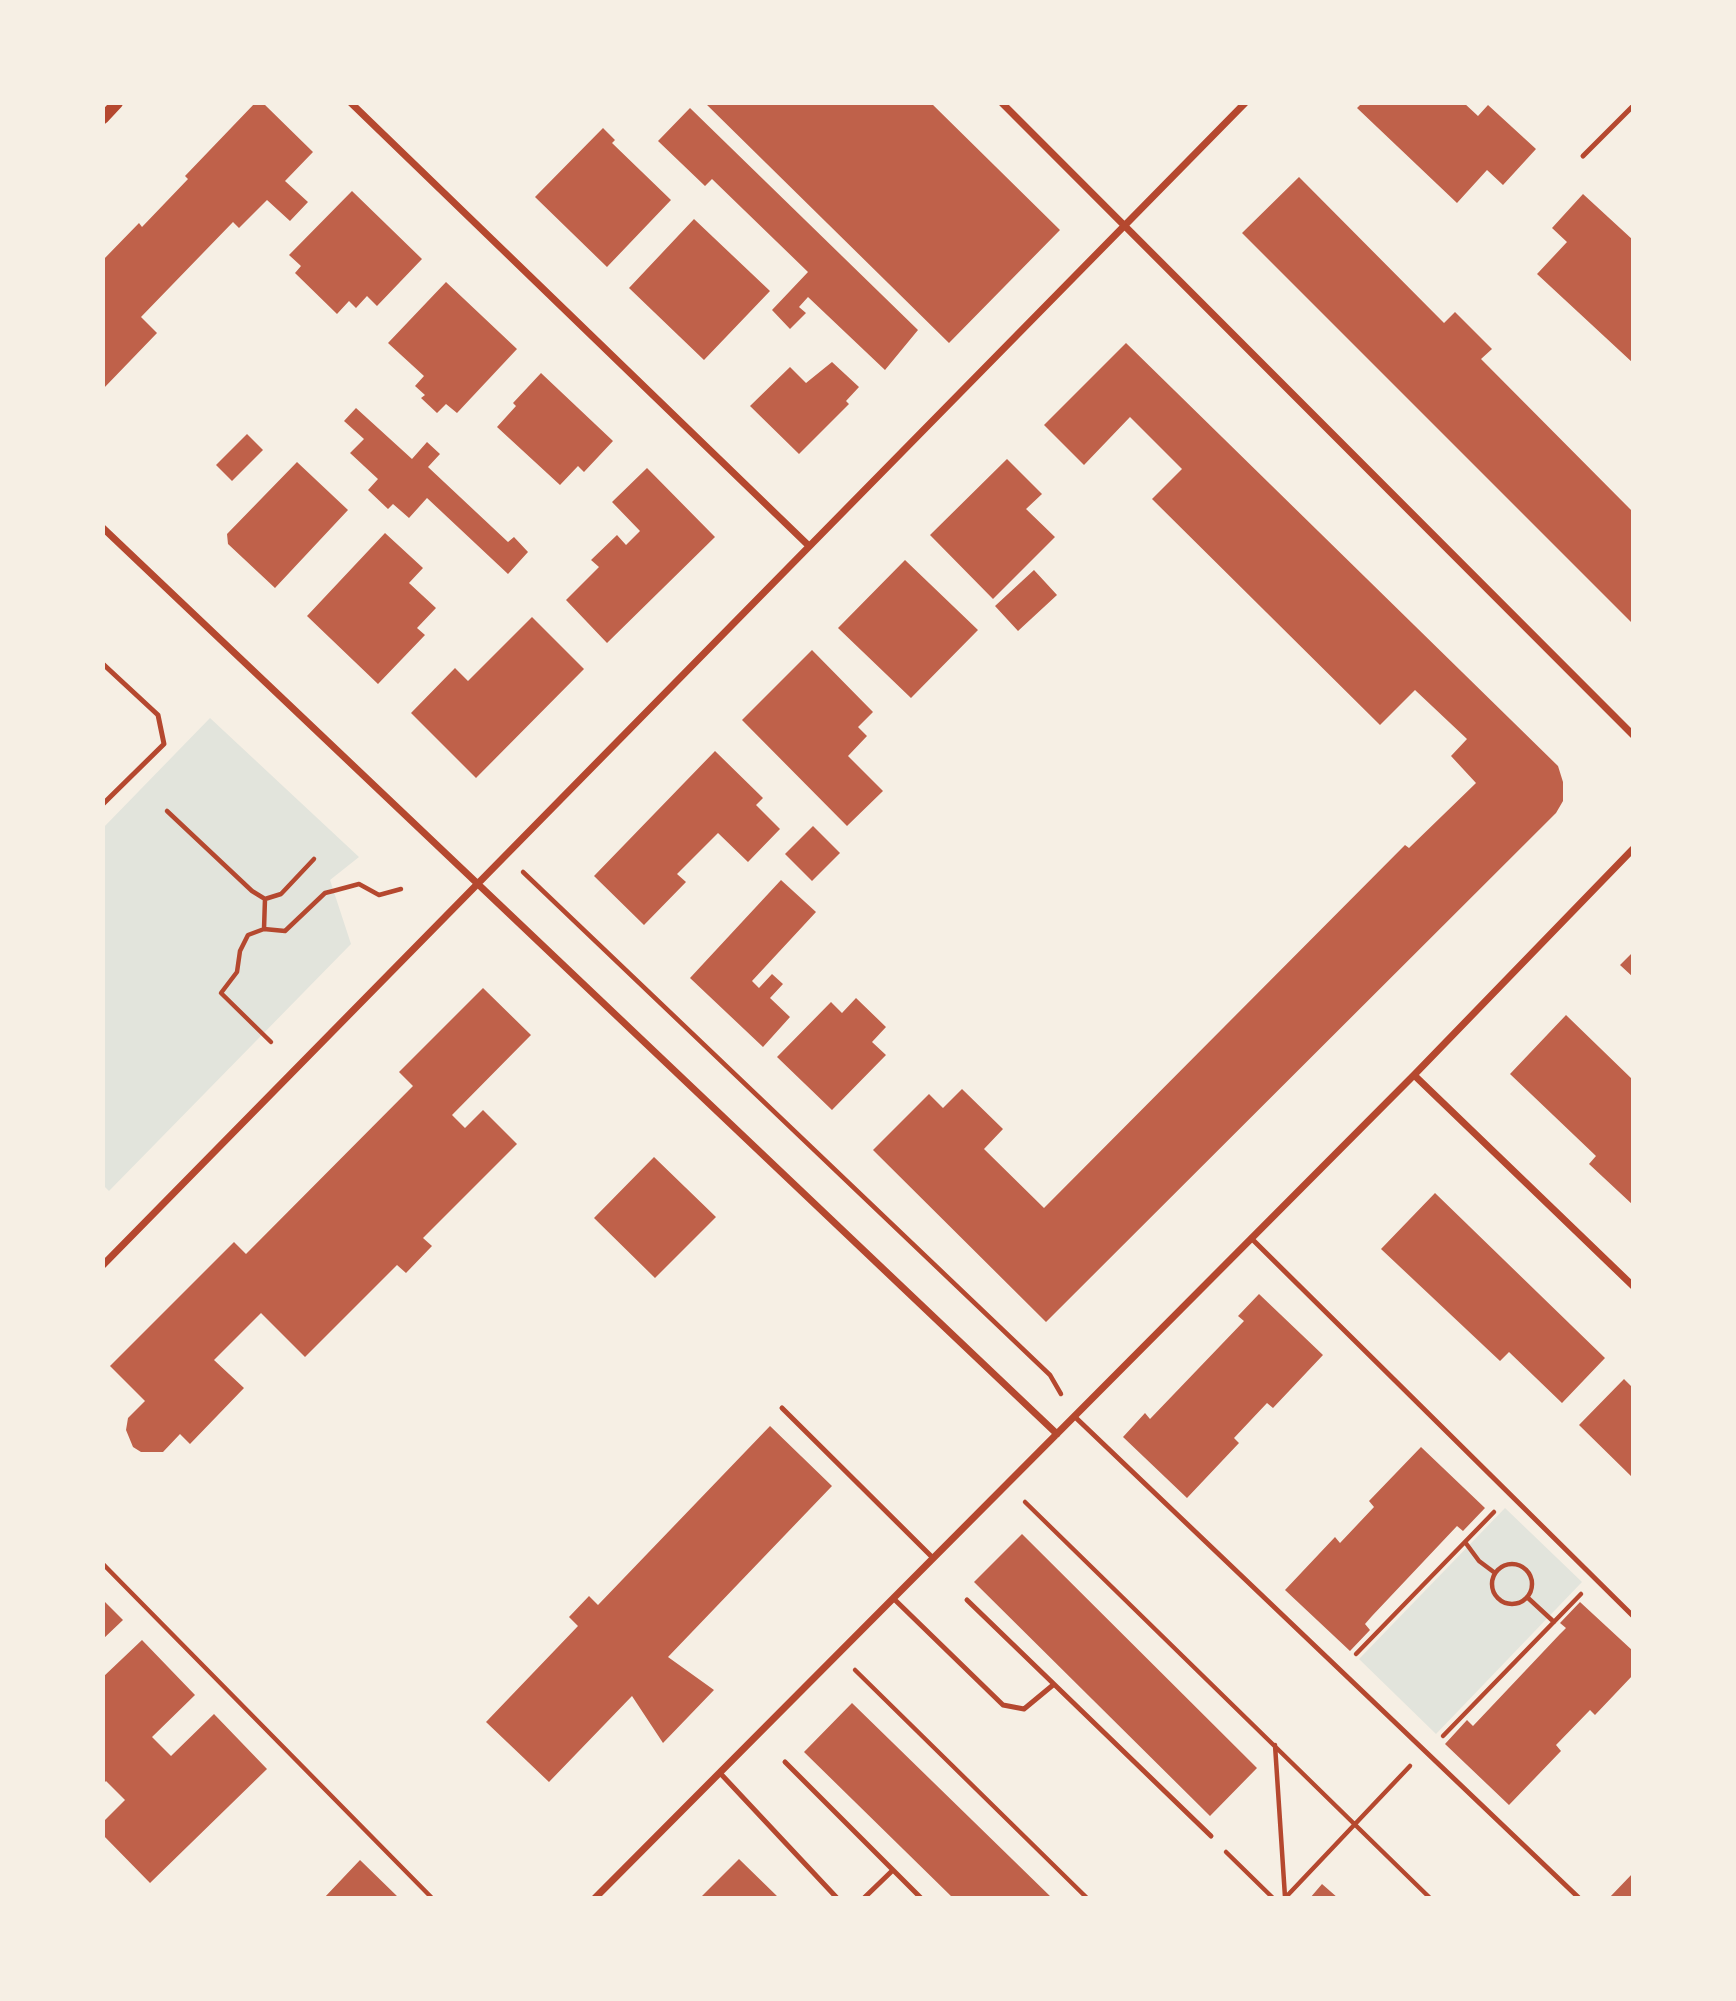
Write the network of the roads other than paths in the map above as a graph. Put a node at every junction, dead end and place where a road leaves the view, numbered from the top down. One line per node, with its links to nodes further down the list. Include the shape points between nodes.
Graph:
1 (117, 103): 6 (street)
2 (351, 103): 10 (street)
3 (1002, 103): 8 (street)
4 (1245, 103): 8 (street)
5 (1633, 106): 7 (lane)
6 (103, 118)
7 (1583, 156)
8 (1123, 226): 10 (street); 12 (street)
9 (103, 528): 15 (street)
10 (808, 545): 15 (street)
11 (103, 664): 13 (lane, via 158,715 164,744)
12 (1633, 735)
13 (103, 804)
14 (1633, 849): 16 (street)
15 (480, 884): 18 (street); 22 (street)
16 (1414, 1075): 17 (street); 19 (street)
17 (1251, 1238): 21 (street); 26 (lane)
18 (103, 1265)
19 (1633, 1286)
20 (782, 1408): 23 (lane)
21 (1074, 1416): 22 (street); 36 (lane)
22 (1057, 1434): 23 (street)
23 (933, 1558): 24 (street)
24 (893, 1598): 27 (lane, via 1003,1705 1024,1709); 29 (street)
25 (967, 1600): 27 (lane)
26 (1633, 1616)
27 (1053, 1685): 30 (lane)
28 (785, 1762): 31 (lane)
29 (720, 1773): 32 (street); 33 (lane)
30 (1211, 1836)
31 (893, 1870): 34 (lane); 35 (lane)
32 (595, 1898)
33 (837, 1898)
34 (864, 1898)
35 (921, 1898)
36 (1579, 1898)

